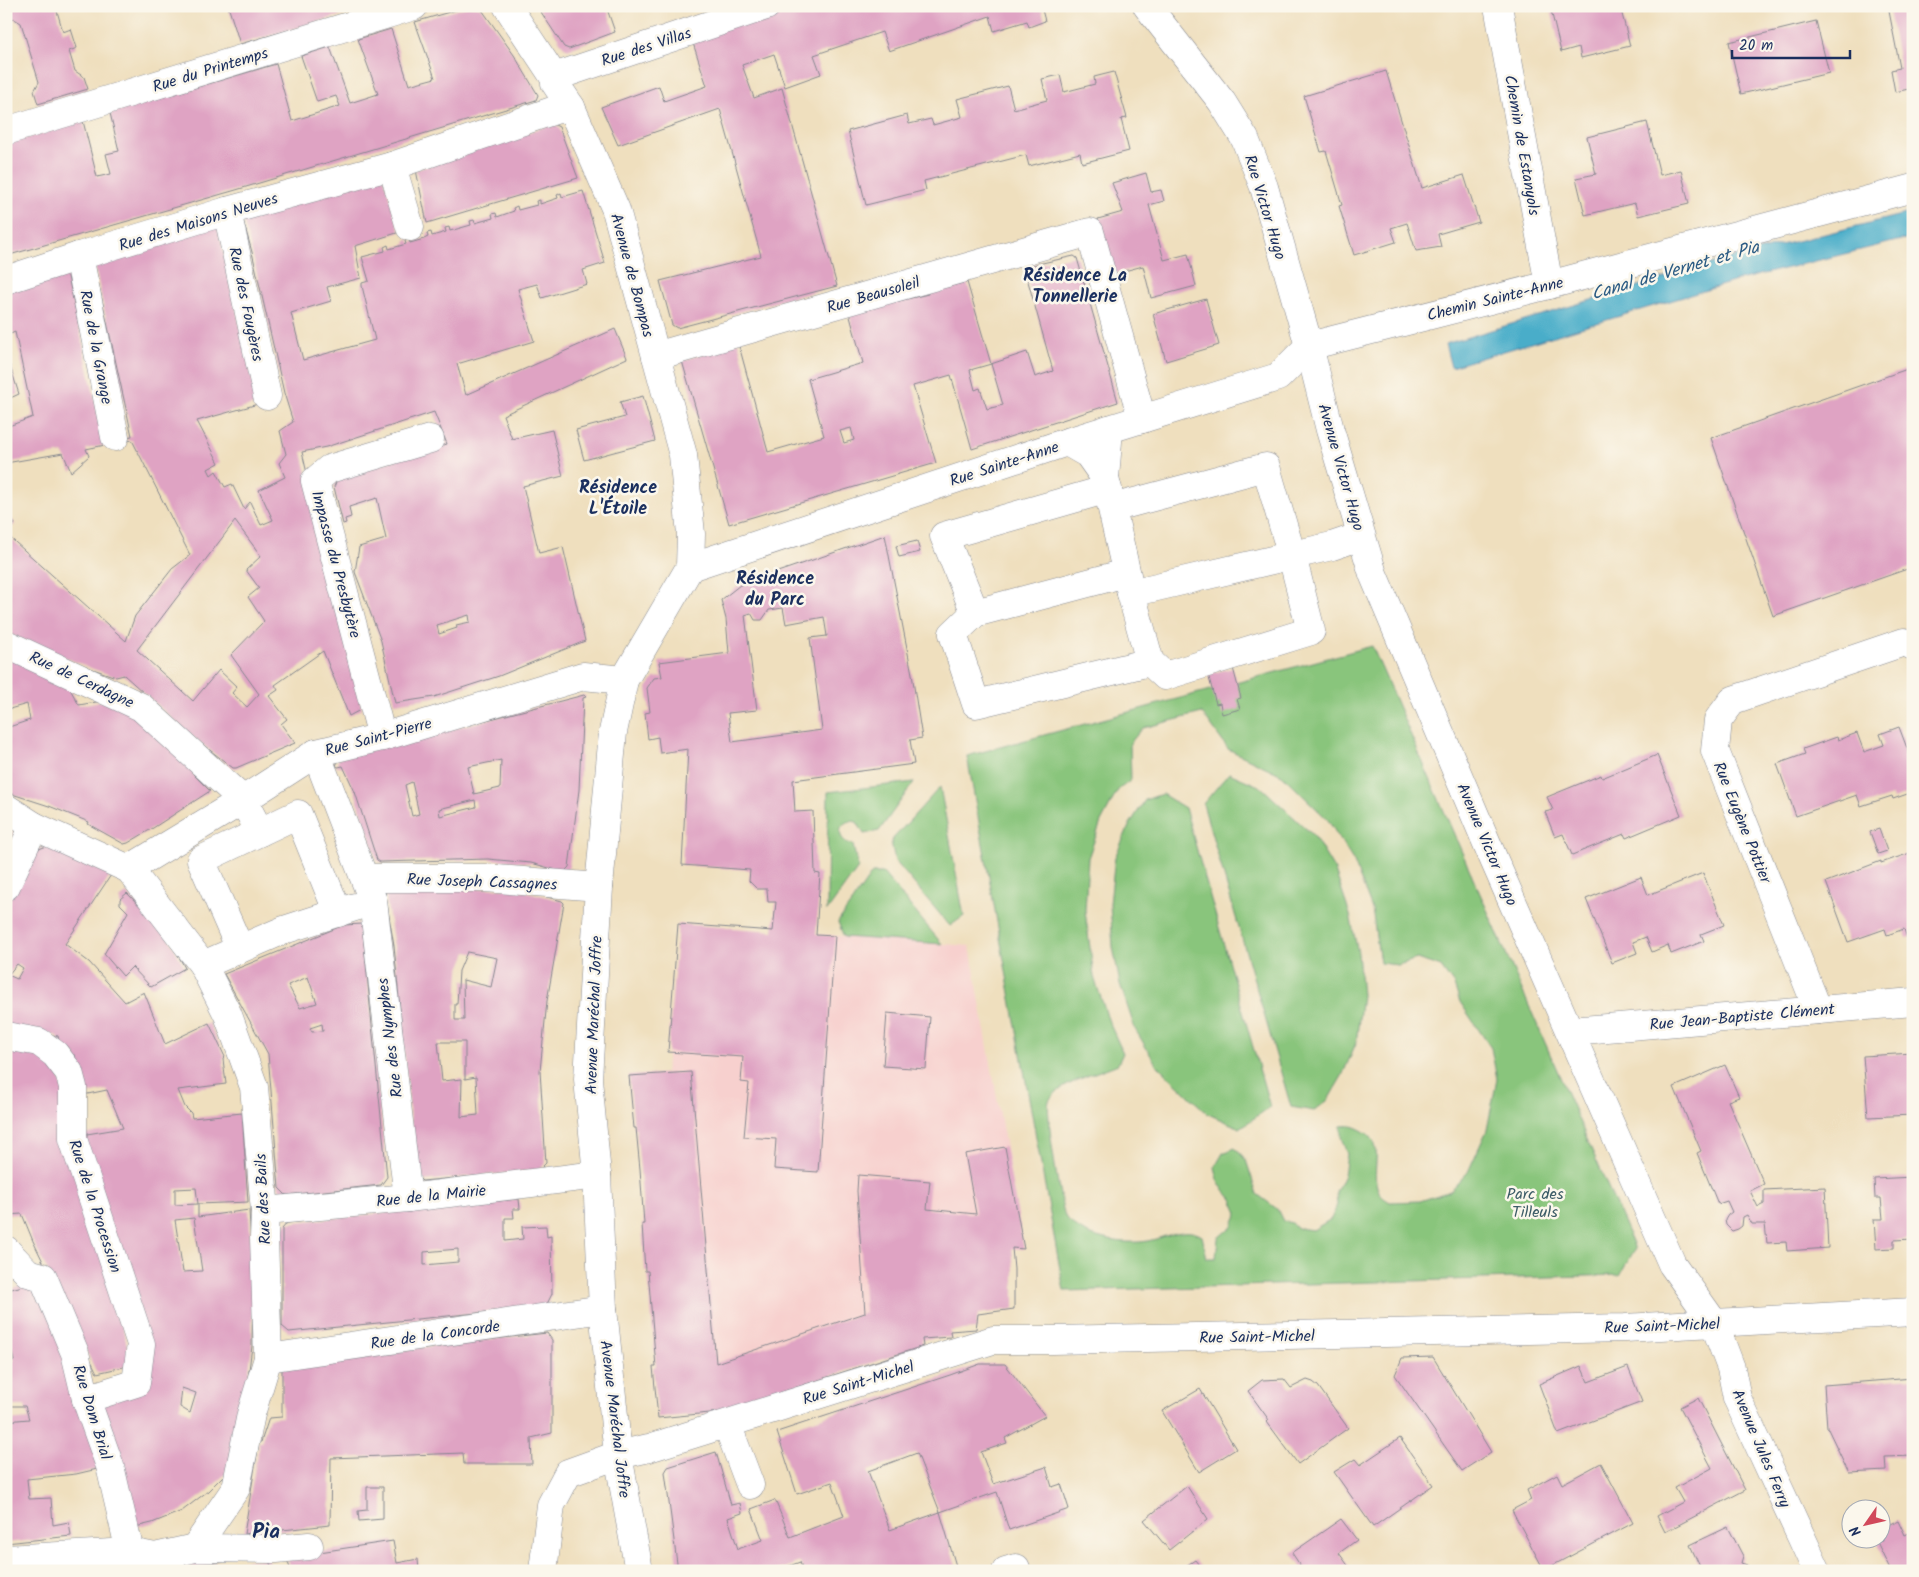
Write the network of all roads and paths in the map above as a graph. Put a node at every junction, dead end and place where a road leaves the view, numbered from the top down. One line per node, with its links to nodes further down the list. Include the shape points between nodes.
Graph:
1 (414, 6): 8 (street, Rue du Printemps)
2 (507, 6): 6 (street, Avenue de Bompas)
3 (766, 6): 6 (street, Rue des Villas)
4 (1147, 6): 16 (street, Rue Victor Hugo, via 1222,102 1245,139 1264,188)
5 (1498, 6): 15 (street, Chemin de Estanyols)
6 (554, 77): 7 (street, Avenue de Bompas)
7 (571, 107): 9 (street, Rue des Maisons Neuves); 17 (street, Avenue de Bompas, via 616,210)
8 (6, 131)
9 (392, 166): 11 (street, Rue des Maisons Neuves); 12 (street)
10 (1913, 188): 15 (street, Chemin Sainte-Anne)
11 (227, 211): 13 (street, Rue des Maisons Neuves); 18 (street, Rue des Fougères)
12 (410, 227)
13 (79, 256): 14 (street, Rue des Maisons Neuves); 21 (street, Rue de la Grange)
14 (6, 280)
15 (1549, 285): 16 (street, Chemin Sainte-Anne)
16 (1309, 346): 19 (street, Rue Sainte-Anne, via 1278,377); 25 (street, Avenue Victor Hugo)
17 (656, 356): 19 (street, Rue Beausoleil, via 1090,232); 27 (street, Avenue de Bompas, via 683,455 691,534)
18 (267, 396)
19 (1142, 419): 20 (street, Rue Sainte-Anne)
20 (1109, 430): 23 (street, Rue Sainte-Anne); 24 (street)
21 (115, 437)
22 (430, 439): 34 (street, Impasse du Presbytère, via 329,469 315,481)
23 (1067, 442): 24 (street, via 1088,454); 27 (street, Rue Sainte-Anne)
24 (1108, 492): 26 (street, via 1266,466); 28 (street); 29 (street, via 944,536)
25 (1361, 536): 26 (street); 49 (street, Avenue Victor Hugo, via 1372,574)
26 (1292, 556): 28 (street); 32 (street, via 1311,631 1165,676)
27 (690, 567): 33 (street, Avenue Maréchal Joffre)
28 (1128, 583): 29 (street); 32 (street)
29 (975, 613): 32 (street, via 953,634 976,704)
30 (6, 644): 36 (street, Rue de Cerdagne, via 141,706)
31 (1913, 646): 48 (street, Rue Eugène Pottier, via 1904,642 1733,700 1718,720 1715,752)
32 (1150, 662)
33 (624, 680): 34 (street, Rue Saint-Pierre, via 583,676); 42 (street, Avenue Maréchal Joffre, via 613,732)
34 (382, 738): 35 (street, Rue Saint-Pierre)
35 (316, 753): 36 (street, Rue Saint-Pierre); 43 (street, Rue des Nymphes)
36 (243, 800): 39 (street, Rue de Cerdagne); 40 (street, Rue Saint-Pierre)
37 (6, 808): 38 (street)
38 (34, 826): 40 (street); 41 (street)
39 (260, 832): 44 (street, via 298,814); 45 (street, via 202,860)
40 (129, 869): 46 (street, Rue des Bails)
41 (6, 886)
42 (599, 887): 43 (street, Rue Joseph Cassagnes, via 485,878); 51 (street, Avenue Maréchal Joffre, via 588,1079)
43 (369, 890): 44 (street, Rue Joseph Cassagnes); 52 (street, Rue des Nymphes)
44 (338, 913): 45 (street, Rue Joseph Cassagnes, via 284,930)
45 (240, 949): 46 (street, Rue Joseph Cassagnes)
46 (203, 965): 53 (street, Rue des Bails, via 228,1015 254,1087)
47 (1913, 1002): 48 (street, Rue Jean-Baptiste Clément)
48 (1818, 1010): 49 (street, Rue Jean-Baptiste Clément)
49 (1570, 1031): 57 (street, Avenue Victor Hugo, via 1672,1264)
50 (6, 1036): 59 (street, Rue de la Procession, via 39,1042 55,1054 69,1072 73,1087 72,1139 141,1344 136,1383)
51 (597, 1175): 52 (street, Rue de la Mairie); 55 (street, Avenue Maréchal Joffre)
52 (408, 1198): 53 (street, Rue de la Mairie)
53 (265, 1211): 58 (street, Rue des Bails)
54 (10, 1261): 59 (street, Rue Dom Brial, via 28,1273 43,1277 75,1353)
55 (603, 1309): 58 (street, Rue de la Concorde); 61 (street, Avenue Maréchal Joffre)
56 (1913, 1312): 57 (street, Rue Saint-Michel)
57 (1714, 1323): 60 (street, Rue Saint-Michel, via 993,1340); 70 (street, Avenue Jules Ferry, via 1731,1368 1737,1398)
58 (268, 1358): 64 (street, Rue des Bails, via 251,1414 236,1488)
59 (86, 1399): 66 (street, Rue Dom Brial)
60 (727, 1424): 61 (street, Rue Saint-Michel); 62 (street)
61 (618, 1454): 68 (street, Rue Saint-Michel, via 568,1473 551,1505); 69 (street, Avenue Maréchal Joffre)
62 (750, 1485)
63 (308, 1546): 67 (street)
64 (195, 1548): 66 (street); 67 (street)
65 (6, 1559): 66 (street)
66 (148, 1560)
67 (279, 1560)
68 (543, 1571)
69 (639, 1571)
70 (1817, 1571)

